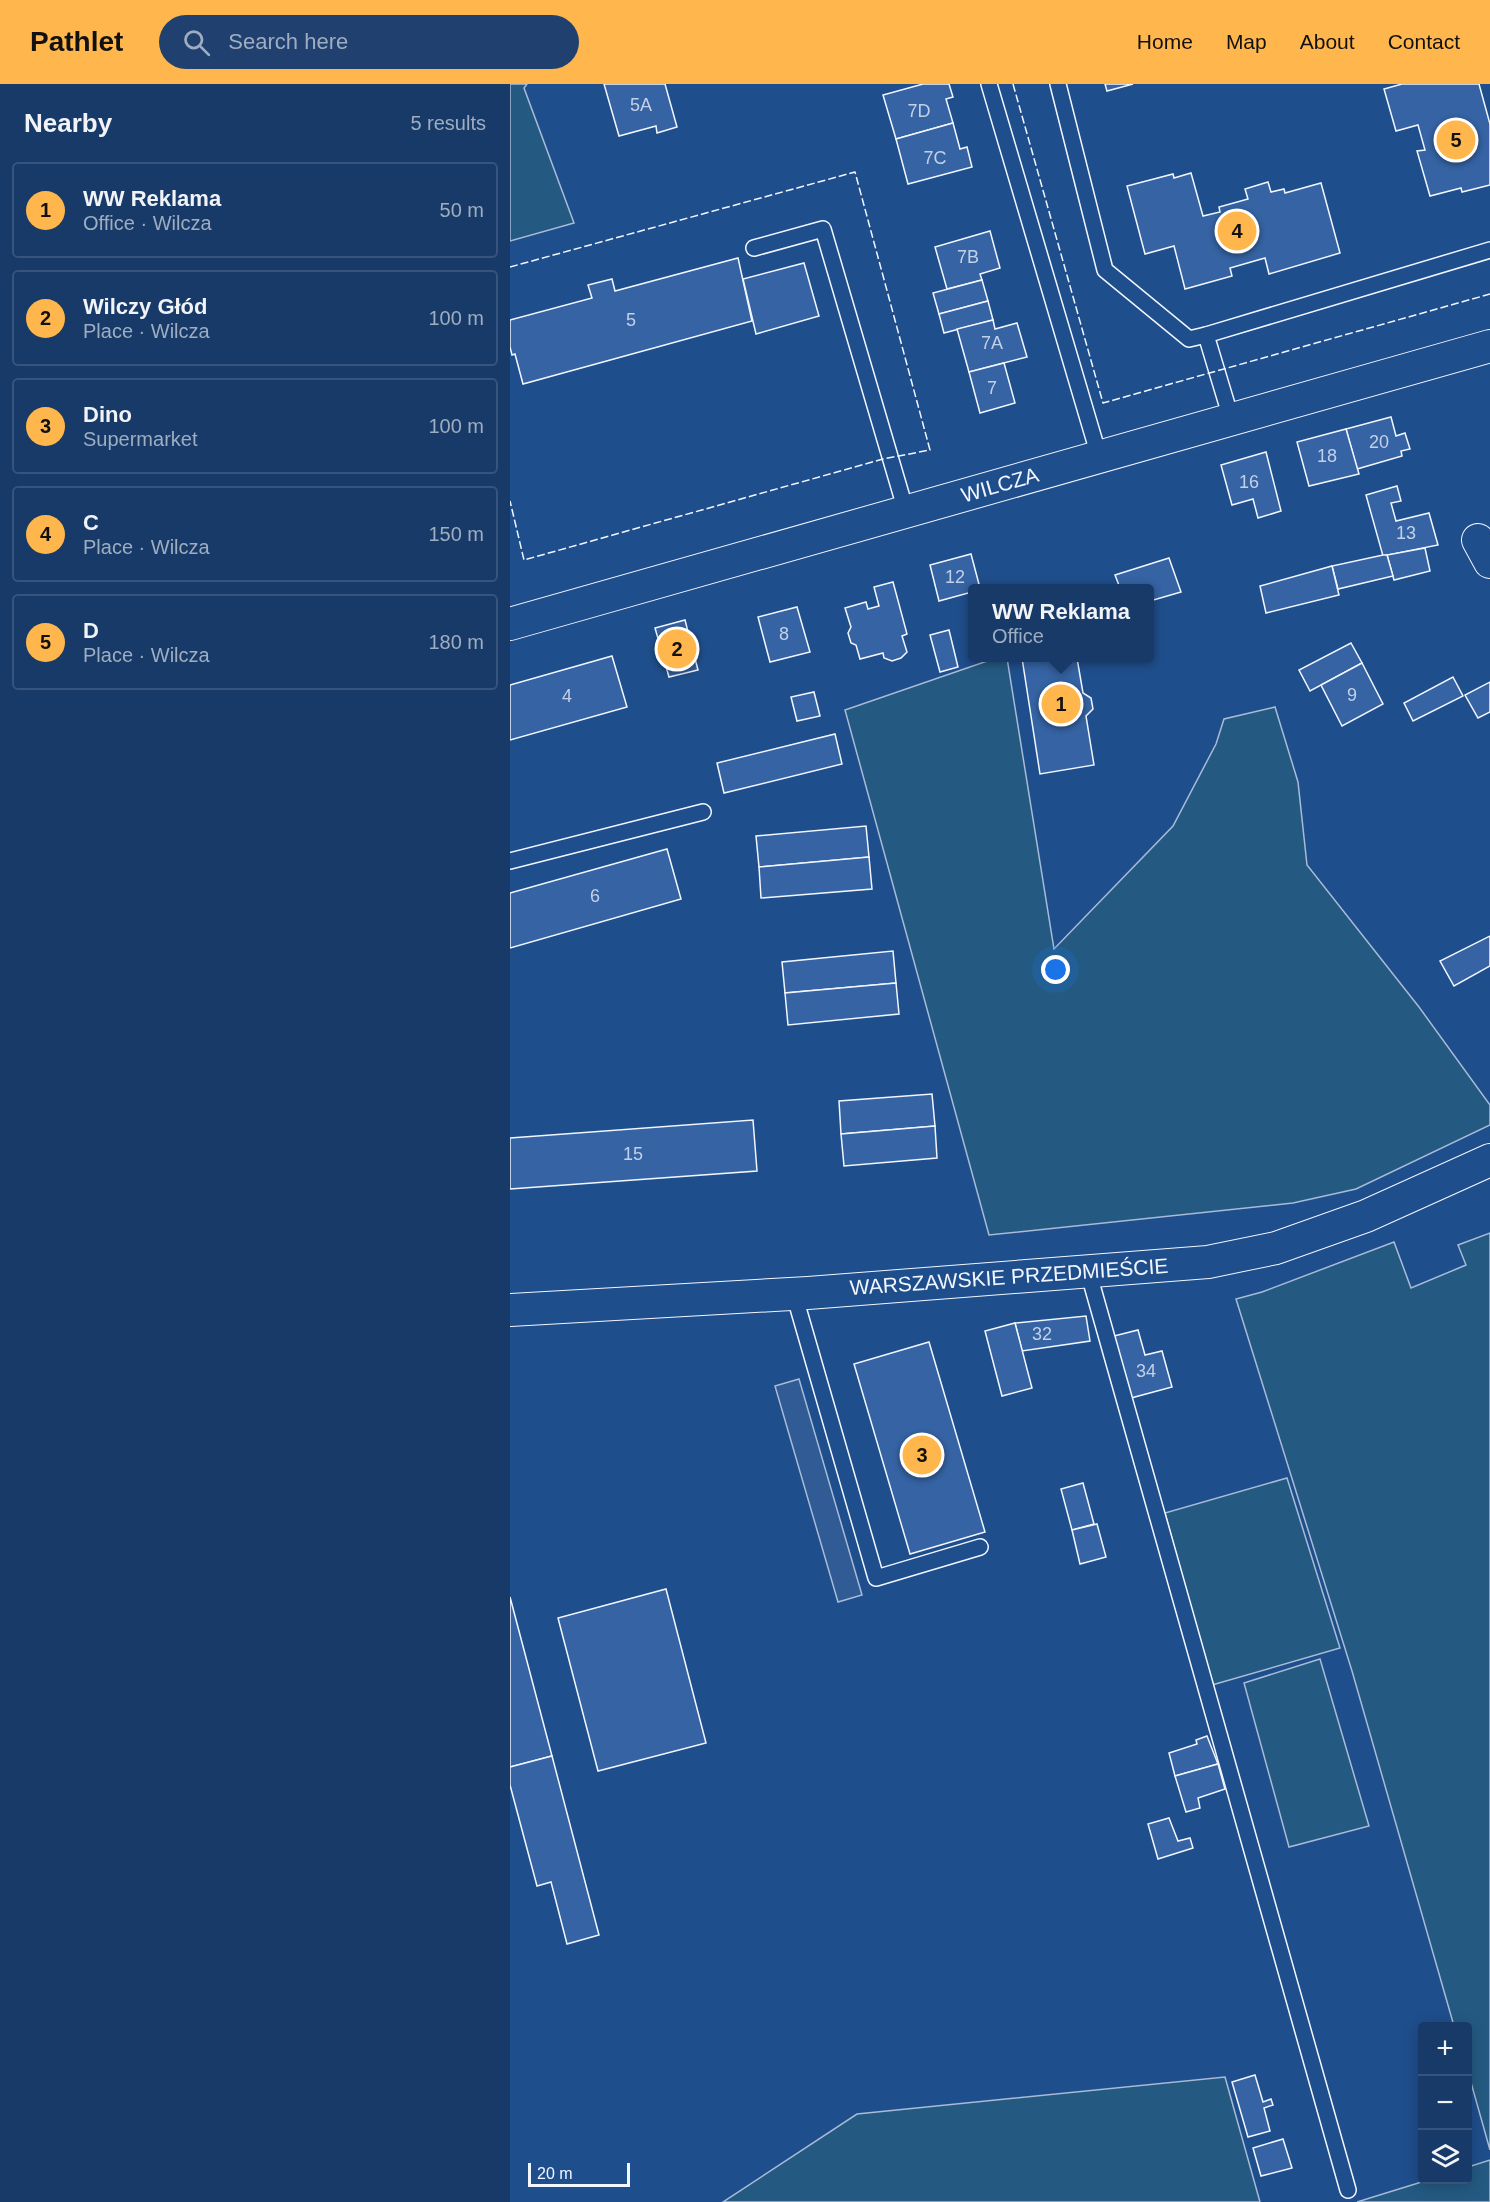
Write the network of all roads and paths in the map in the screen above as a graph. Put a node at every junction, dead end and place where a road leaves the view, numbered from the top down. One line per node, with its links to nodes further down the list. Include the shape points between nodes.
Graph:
1 (989, 84): 8 (lane)
2 (1058, 84): 5 (lane, via 1105,270 1189,339)
3 (754, 248): 9 (lane, via 823,229)
4 (1490, 250): 5 (lane)
5 (1206, 335): 7 (lane)
6 (1490, 346): 7 (street, WILCZA)
7 (1231, 418): 8 (street, WILCZA)
8 (1099, 456): 9 (street, WILCZA)
9 (906, 512): 10 (street, WILCZA)
10 (510, 624)
11 (703, 812): 12 (lane)
12 (510, 861)
13 (1490, 1160): 14 (street, WARSZAWSKIE PRZEDMIEŚCIE, via 1366,1216 1276,1248 1208,1262)
14 (1088, 1271): 15 (street, WARSZAWSKIE PRZEDMIEŚCIE); 18 (lane)
15 (794, 1294): 16 (street, WARSZAWSKIE PRZEDMIEŚCIE); 17 (lane, via 876,1578)
16 (510, 1310)
17 (980, 1547)
18 (1348, 2190)

